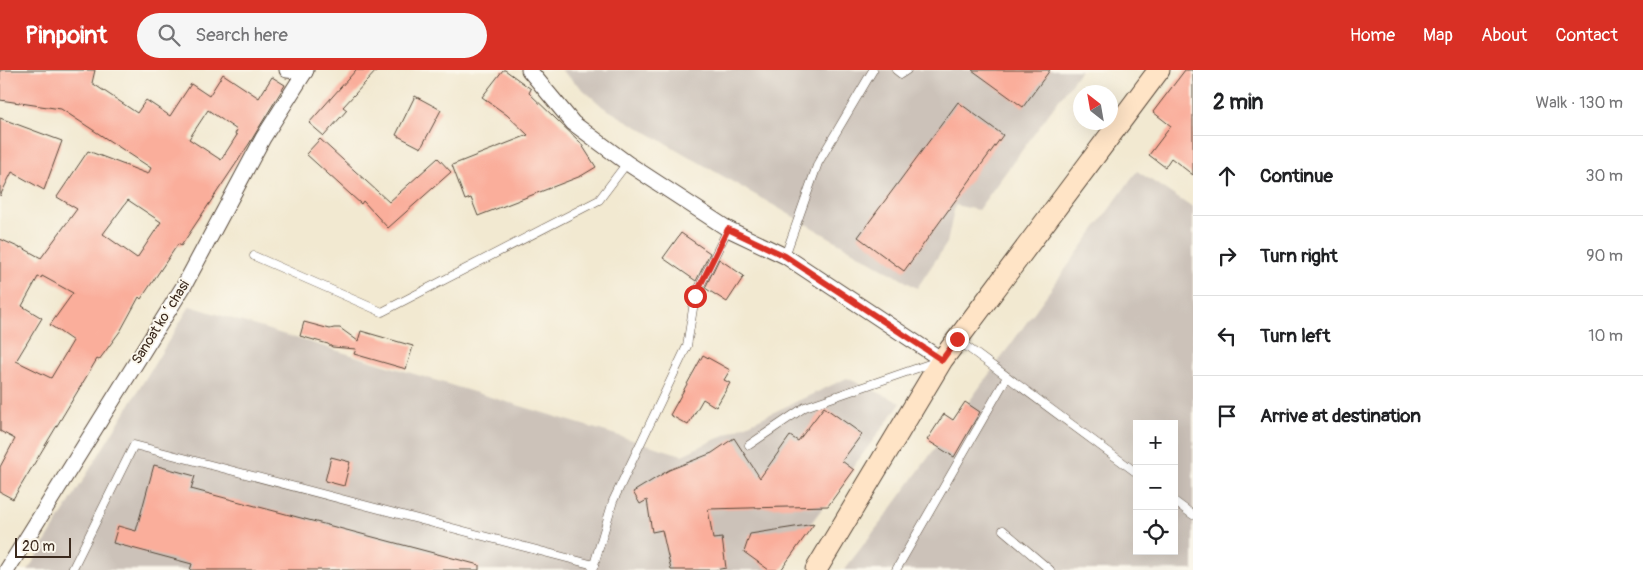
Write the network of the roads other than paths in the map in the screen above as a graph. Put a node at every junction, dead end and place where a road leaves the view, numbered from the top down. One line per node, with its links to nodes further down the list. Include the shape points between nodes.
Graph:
1 (287, 70): 7 (street)
2 (529, 70): 8 (street, via 573,123)
3 (873, 70): 11 (lane, via 818,163)
4 (896, 70): 5 (lane, via 902,74)
5 (907, 70)
6 (1159, 70): 12 (street)
7 (305, 71): 20 (street, Sanoat koʻchasi, via 263,138 185,284)
8 (628, 164): 9 (street); 10 (lane, via 599,200 382,312)
9 (728, 229): 11 (street); 21 (lane, via 695,296 687,346 613,501)
10 (254, 256)
11 (785, 256): 13 (street)
12 (957, 339): 13 (street); 14 (lane)
13 (942, 360): 15 (lane, via 805,407); 23 (street)
14 (1007, 377): 16 (lane); 24 (lane)
15 (749, 445)
16 (1133, 470)
17 (1178, 504): 18 (lane)
18 (1193, 515)
19 (1003, 530): 25 (lane)
20 (7, 560)
21 (593, 568): 22 (lane, via 134,445)
22 (72, 570)
23 (816, 570)
24 (896, 570)
25 (1050, 570)

